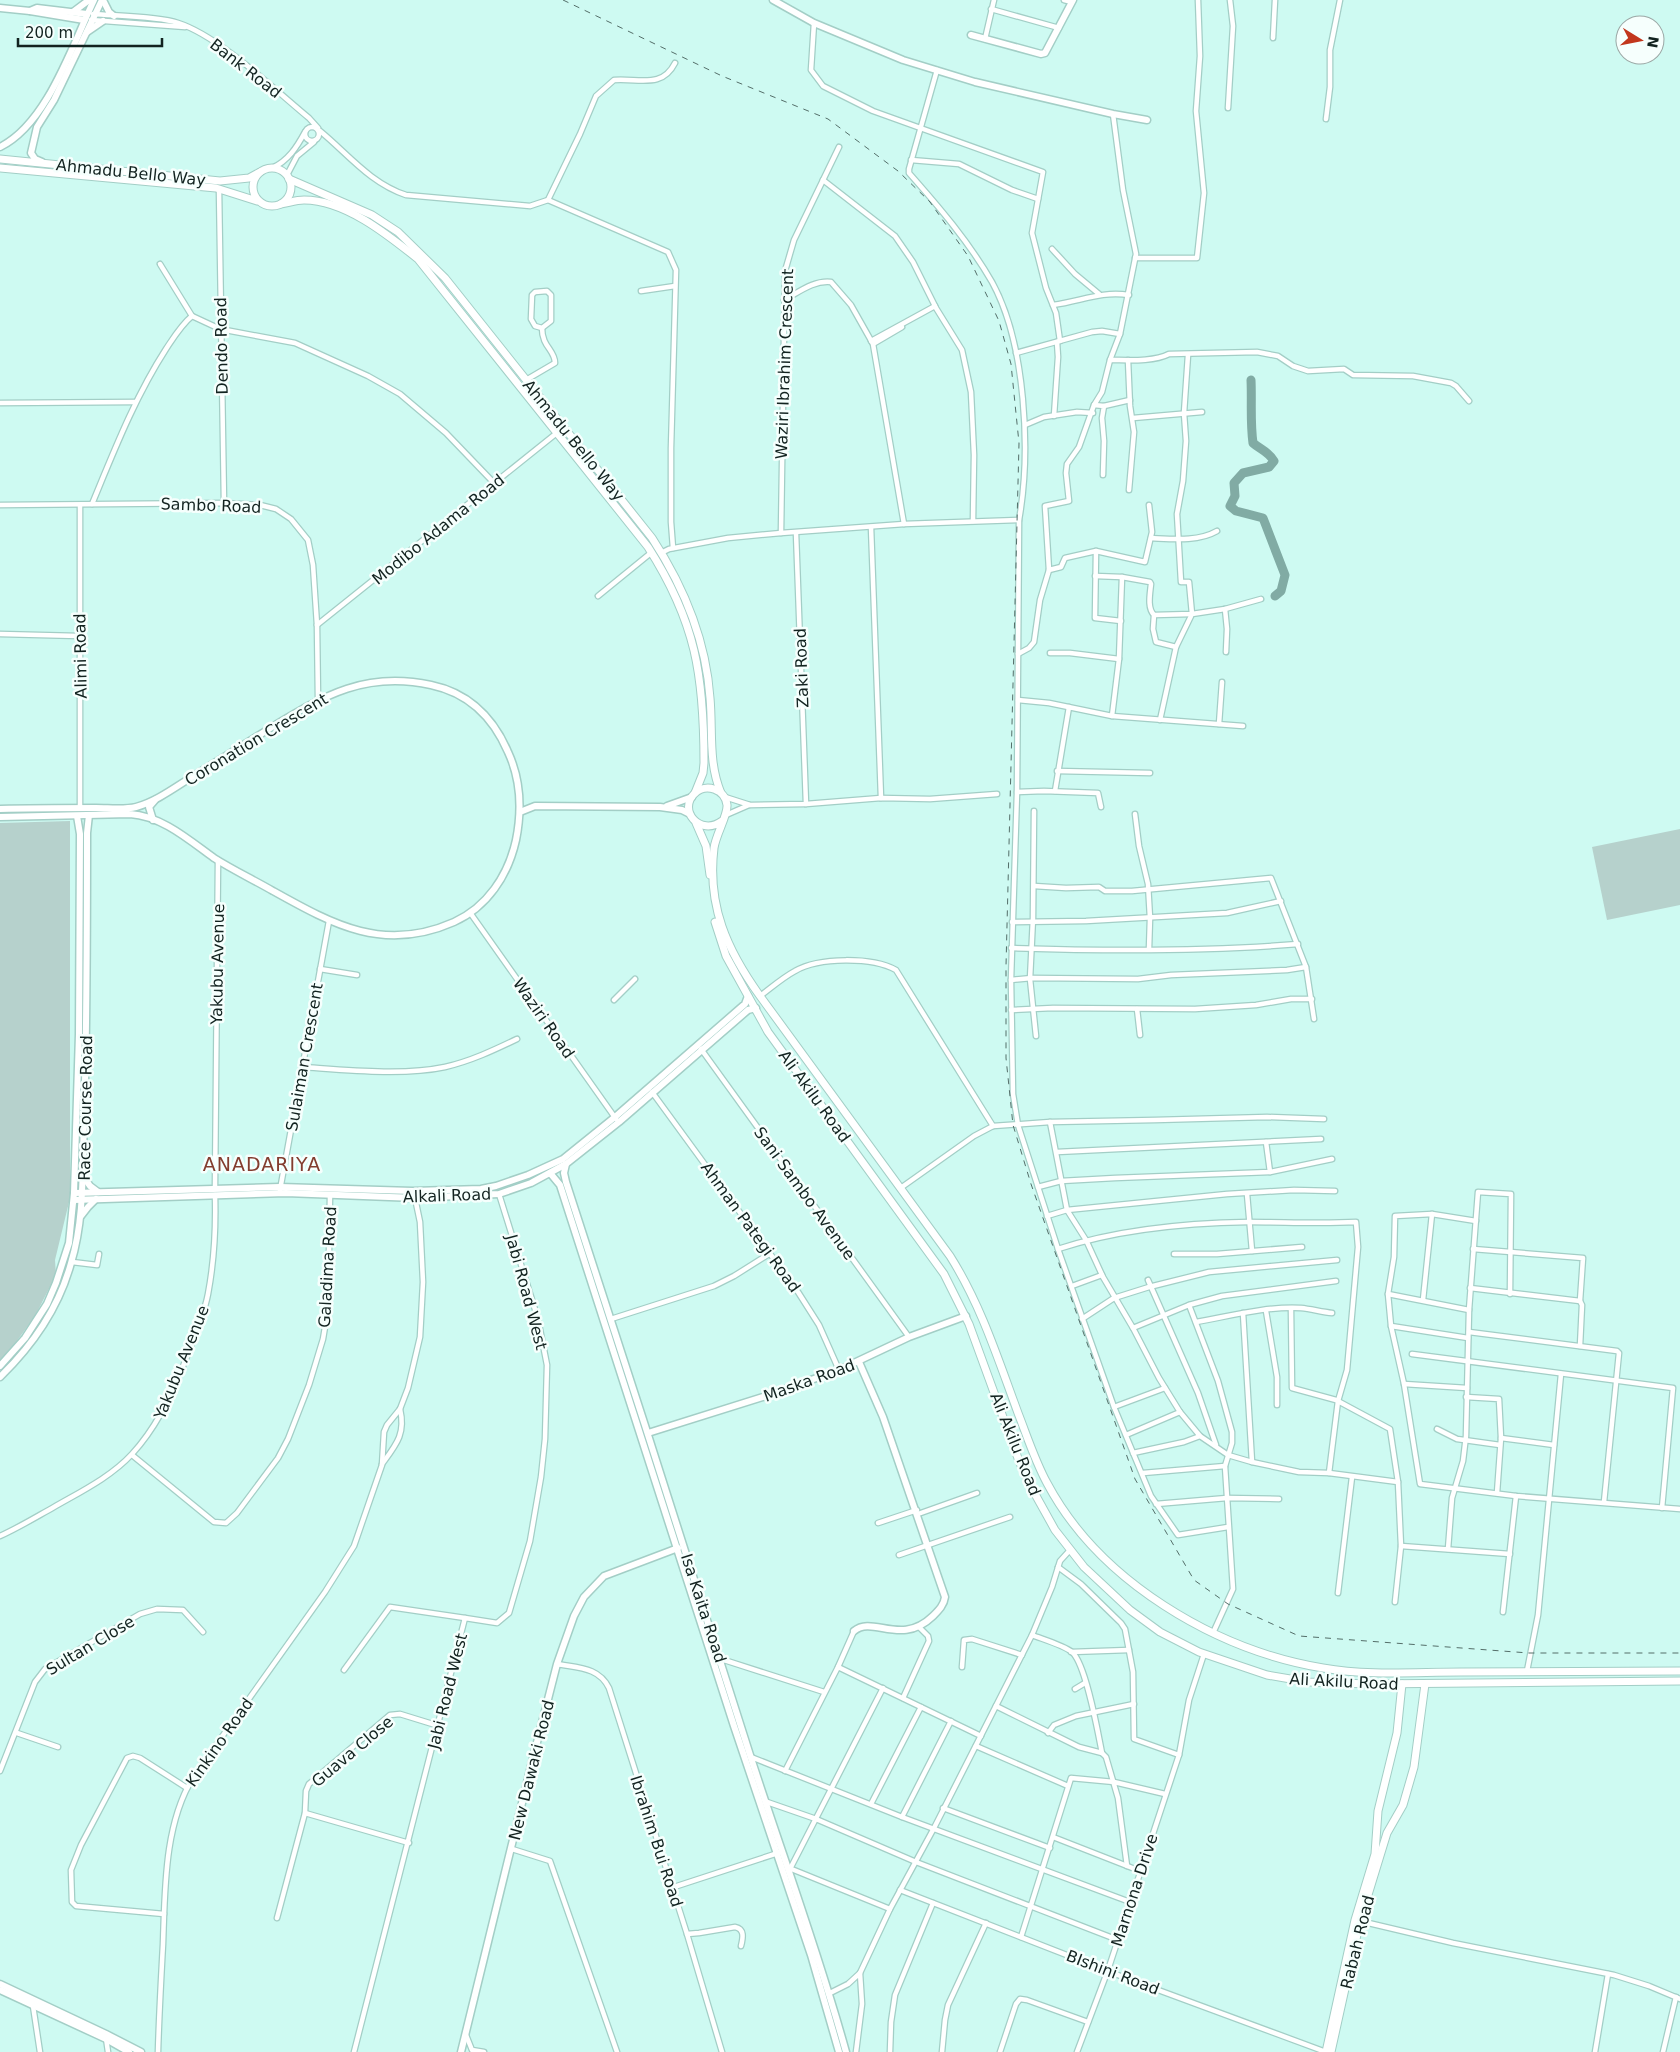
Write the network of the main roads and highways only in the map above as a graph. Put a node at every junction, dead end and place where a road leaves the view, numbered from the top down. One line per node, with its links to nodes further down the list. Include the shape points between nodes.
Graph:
1 (89, 0): 7 (main road)
2 (94, 0): 9 (main road)
3 (102, 0): 8 (main road); 12 (main road)
4 (773, 0): 14 (main road, via 814,24 903,60 974,82)
5 (1072, 1): 13 (main road, via 1049,48 1041,54)
6 (0, 8): 7 (main road, Bank Road, via 30,11 37,8)
7 (71, 15): 9 (main road, Bank Road); 11 (main road)
8 (114, 16)
9 (86, 17): 11 (main road)
10 (103, 21): 12 (main road)
11 (79, 32): 15 (main road, via 43,107 26,128)
12 (86, 33): 17 (main road, via 35,133 31,152 35,159)
13 (971, 35)
14 (1147, 120)
15 (0, 147)
16 (0, 159): 17 (main road, Ahmadu Bello Way)
17 (46, 164): 19 (main road, Ahmadu Bello Way, via 220,181 249,178)
18 (0, 168): 21 (main road, Ahmadu Bello Way, via 219,189)
19 (260, 172): 20 (main road, via 278,169); 21 (main road, via 252,186)
20 (288, 177): 22 (main road, via 290,193); 24 (main road, Ahmadu Bello Way, via 372,216 398,232 445,278 662,553 688,604 703,651 710,698 713,772)
21 (257, 200): 22 (main road, via 270,207)
22 (281, 204): 23 (main road, Ahmadu Bello Way, via 303,200 325,202 374,226 418,259 652,552 682,610 701,684 704,763)
23 (693, 795): 24 (main road, via 705,788); 28 (main road, via 684,802); 34 (main road, via 689,808)
24 (723, 795): 35 (main road, via 727,806)
25 (157, 797): 26 (main road, Coronation Crescent, via 318,700 345,688 377,680 398,680 450,689 480,709 499,732 514,766); 29 (main road, Coronation Crescent, via 132,808); 36 (main road, via 149,807)
26 (520, 800): 27 (main road); 30 (main road, Coronation Crescent)
27 (535, 806): 28 (main road); 30 (main road)
28 (660, 807): 34 (main road, via 682,810)
29 (0, 809)
30 (520, 812): 36 (main road, Coronation Crescent, via 510,862 499,885 471,914 442,928 414,936 363,933 329,921)
31 (89, 815): 32 (main road, Coronation Crescent); 36 (main road, Coronation Crescent, via 130,814); 42 (main road, Race Course Road)
32 (77, 816): 33 (main road, Coronation Crescent); 44 (main road, Race Course Road, via 80,834 81,963)
33 (0, 817)
34 (692, 817): 35 (main road, via 705,826); 37 (main road, Ali Akilu Road, via 706,846 711,902 719,938)
35 (724, 818): 57 (main road, Ali Akilu Road, via 714,848 716,906 726,941 745,976 937,1236 972,1293 1047,1483 1084,1538 1132,1582 1213,1633 1276,1658 1326,1669 1383,1672)
36 (153, 820)
37 (748, 996): 38 (main road, Ali Akilu Road); 39 (main road, Alkali Road, via 745,1004)
38 (756, 1008): 39 (main road, Alkali Road, via 748,1010); 49 (main road, Ali Akilu Road, via 768,1032 940,1267)
39 (617, 1120): 40 (main road, Alkali Road); 43 (main road, Alkali Road, via 563,1159 528,1176 481,1190)
40 (566, 1164): 41 (main road, Alkali Road); 48 (main road, Isa Kaita Road, via 566,1182)
41 (550, 1173): 43 (main road, Alkali Road, via 499,1194 415,1198); 48 (main road, Isa Kaita Road, via 560,1184)
42 (83, 1176): 45 (main road, Race Course Road); 46 (main road)
43 (280, 1190): 46 (main road, Alkali Road)
44 (74, 1196): 45 (main road, Alkali Road); 51 (main road, Race Course Road, via 68,1243 56,1283 36,1323)
45 (82, 1196): 46 (main road, Alkali Road); 47 (main road, Race Course Road)
46 (98, 1196): 47 (main road)
47 (80, 1217): 52 (main road, Race Course Road, via 64,1286 43,1326 18,1360)
48 (588, 1262): 53 (main road, Isa Kaita Road, via 611,1319); 54 (main road, Isa Kaita Road)
49 (966, 1316): 50 (main road, Maska Road, via 909,1337); 59 (main road, Ali Akilu Road, via 1030,1485 1055,1530 1100,1583 1130,1610 1160,1632 1204,1654 1248,1669 1290,1680)
50 (859, 1362): 53 (main road, Maska Road, via 766,1396); 56 (main road, via 878,1402 945,1602 919,1627 904,1631 865,1625)
51 (0, 1366)
52 (0, 1377)
53 (648, 1433): 55 (main road, Isa Kaita Road)
54 (678, 1548): 55 (main road, Isa Kaita Road); 68 (main road, New Dawaki Road, via 604,1576 584,1596 574,1616 557,1664)
55 (705, 1622): 61 (main road, Isa Kaita Road); 61 (main road, Isa Kaita Road, via 721,1659)
56 (854, 1631)
57 (1680, 1671)
58 (1680, 1682): 60 (main road, Ali Akilu Road)
59 (1402, 1684): 60 (main road, Ali Akilu Road); 71 (main road, Rabah Road, via 1397,1734 1378,1811 1374,1854 1355,1920)
60 (1425, 1684): 72 (main road, Rabah Road, via 1414,1767 1403,1804 1387,1834 1360,1921)
61 (755, 1778): 62 (main road, Isa Kaita Road); 62 (main road, Isa Kaita Road, via 767,1802)
62 (814, 1954): 69 (main road, Isa Kaita Road); 70 (main road, Isa Kaita Road, via 830,1993)
63 (0, 1984): 65 (main road)
64 (0, 1990): 65 (main road)
65 (106, 2036): 66 (main road); 67 (main road)
66 (129, 2052)
67 (141, 2052)
68 (461, 2052)
69 (839, 2052)
70 (846, 2052)
71 (1326, 2052)
72 (1331, 2052)

